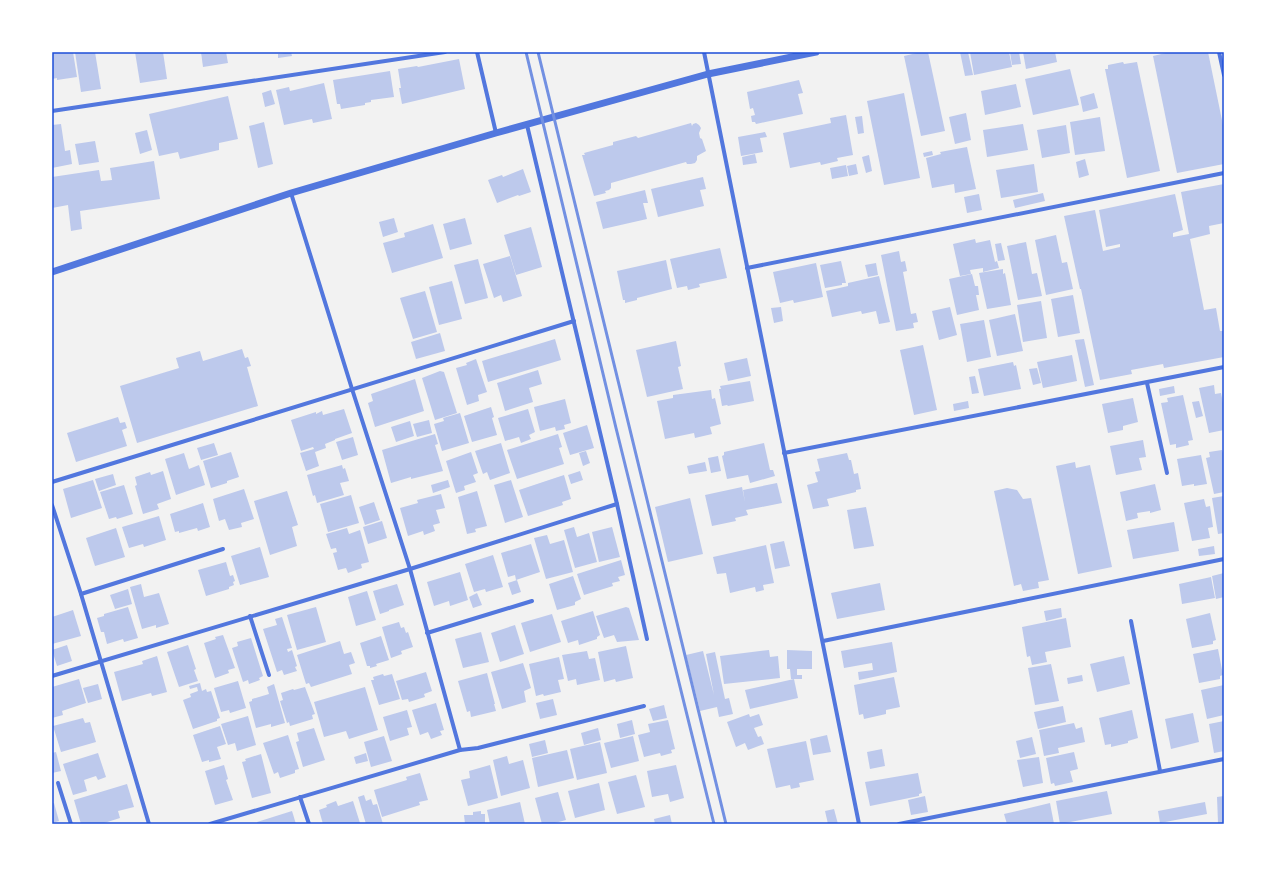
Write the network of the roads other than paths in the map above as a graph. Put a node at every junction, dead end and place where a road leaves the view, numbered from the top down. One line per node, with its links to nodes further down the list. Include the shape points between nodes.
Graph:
1 (445, 52): 8 (street)
2 (477, 52): 10 (street)
3 (704, 52): 6 (street)
4 (816, 52): 6 (street)
5 (1219, 52): 7 (street)
6 (708, 74): 9 (street); 13 (street)
7 (1224, 75)
8 (52, 111)
9 (527, 125): 10 (street); 15 (street)
10 (496, 134): 12 (street)
11 (1224, 174): 13 (street)
12 (291, 192): 14 (street); 18 (street)
13 (747, 268): 19 (street)
14 (52, 272)
15 (574, 321): 18 (street); 23 (street)
16 (1224, 367): 17 (street)
17 (1147, 383): 19 (street); 20 (street)
18 (352, 389): 21 (street); 26 (street)
19 (784, 453): 33 (street)
20 (1167, 473)
21 (52, 482)
22 (52, 504): 27 (street)
23 (617, 504): 26 (street); 32 (street)
24 (222, 549): 27 (street)
25 (1224, 559): 33 (street)
26 (410, 569): 29 (street); 31 (street)
27 (81, 594): 34 (street)
28 (532, 601): 31 (street)
29 (250, 616): 34 (street); 35 (street)
30 (1131, 621): 40 (street)
31 (427, 632): 38 (street)
32 (647, 639)
33 (823, 641): 47 (street)
34 (101, 661): 36 (street); 44 (street)
35 (269, 675)
36 (52, 676)
37 (644, 706): 38 (street, via 478,748)
38 (460, 750): 42 (street)
39 (1224, 758): 40 (street)
40 (1160, 771): 48 (street)
41 (58, 783): 43 (street)
42 (300, 797): 45 (street); 46 (street)
43 (71, 824)
44 (148, 824)
45 (210, 824)
46 (309, 824)
47 (859, 824)
48 (899, 824)

